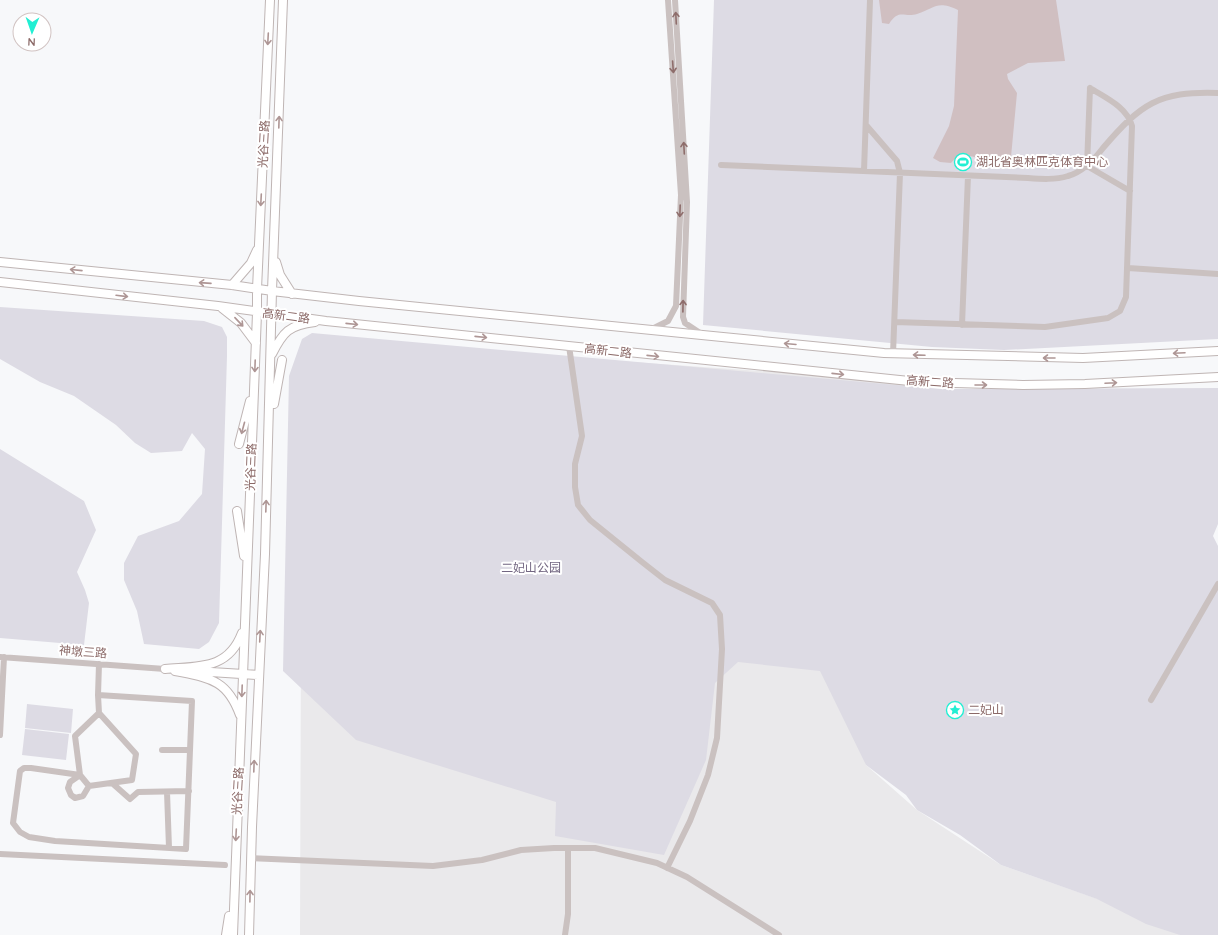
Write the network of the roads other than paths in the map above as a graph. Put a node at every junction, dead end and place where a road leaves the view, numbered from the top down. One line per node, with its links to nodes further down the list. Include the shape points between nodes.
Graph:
1 (270, 0): 15 (main road, 光谷三路, one-way to 15)
2 (283, 0): 16 (main road, 光谷三路, one-way to 2)
3 (668, 0): 31 (street, one-way to 31, via 681,195 680,227 676,306 668,321)
4 (675, 0): 32 (street, one-way to 4, via 685,323 683,317 687,202)
5 (870, 0): 8 (street)
6 (1218, 93): 7 (street, via 1177,94 1149,105)
7 (1130, 118): 10 (street); 10 (street, via 1090,88); 14 (street)
8 (866, 125): 11 (street); 12 (street, via 897,161)
9 (721, 165): 11 (street)
10 (1087, 166): 13 (street, via 1068,176 1049,179); 14 (street)
11 (864, 171): 12 (street)
12 (900, 173): 13 (street); 29 (street)
13 (968, 176): 30 (street)
14 (1130, 191): 18 (street)
15 (259, 248): 21 (main road, via 251,263); 22 (main road, 光谷三路)
16 (274, 257): 23 (main road, 光谷三路); 24 (main road, via 280,275)
17 (0, 262): 21 (main road, 高新二路, one-way to 17)
18 (1128, 268): 19 (street); 30 (street, via 1124,305 1120,312 1108,318 1045,328)
19 (1218, 274)
20 (0, 282): 25 (main road, 高新二路, one-way to 25)
21 (232, 285): 22 (main road, 高新二路)
22 (257, 289): 23 (main road, 高新二路); 26 (main road, 光谷三路)
23 (272, 291): 24 (main road, 高新二路); 27 (main road, 光谷三路)
24 (292, 294): 31 (main road, 高新二路)
25 (218, 306): 26 (main road, 高新二路); 33 (main road, one-way to 33, via 238,320)
26 (257, 313): 27 (main road, 高新二路); 33 (main road, 光谷三路)
27 (271, 314): 28 (main road, 高新二路); 37 (main road, 光谷三路)
28 (326, 321): 34 (main road, 高新二路, one-way to 34); 37 (main road, via 303,323 292,327 282,335)
29 (895, 322): 30 (street); 36 (street)
30 (962, 325)
31 (652, 329): 32 (main road, 高新二路)
32 (703, 335): 36 (main road, 高新二路, one-way to 32)
33 (256, 343): 40 (main road, 光谷三路, one-way to 40)
34 (569, 346): 39 (main road, 高新二路, one-way to 39, via 919,382 971,385 1085,384); 69 (street, via 582,436 575,464 578,505 590,520 665,580 712,603 720,615 722,649 718,738 708,775 690,821)
35 (1218, 351): 36 (main road, 高新二路, one-way to 36, via 1083,358)
36 (893, 354)
37 (270, 357): 41 (main road, 光谷三路)
38 (282, 360): 41 (main road)
39 (1218, 377)
40 (254, 385): 42 (main road, one-way to 42); 44 (main road, 光谷三路)
41 (269, 429): 51 (main road, 光谷三路, one-way to 41)
42 (239, 444)
43 (237, 511): 44 (main road)
44 (247, 572): 46 (main road, 光谷三路)
45 (1218, 584): 53 (street)
46 (245, 626): 49 (main road, via 237,646 215,664); 50 (main road, 光谷三路)
47 (2, 657): 48 (street, 神墩三路); 56 (street)
48 (99, 664): 49 (street, 神墩三路); 52 (street)
49 (165, 669): 50 (main road); 55 (main road, via 211,679 236,702)
50 (243, 674): 51 (main road); 55 (main road, 光谷三路, one-way to 55)
51 (258, 676): 67 (main road, 光谷三路, one-way to 51)
52 (98, 695): 54 (street); 58 (street, via 192,700)
53 (1151, 700)
54 (99, 713): 59 (street, via 75,736); 60 (street, via 136,754 132,780)
55 (241, 718): 70 (main road, 光谷三路, one-way to 70)
56 (0, 735)
57 (162, 750): 58 (street)
58 (190, 750): 62 (street)
59 (80, 775): 61 (street); 61 (street, via 70,782 68,788 71,795 75,798 83,796); 64 (street, via 24,768 20,771 13,824 29,837 55,841)
60 (112, 783): 61 (street); 63 (street, via 130,799 138,792)
61 (89, 786)
62 (188, 791): 63 (street); 64 (street, via 186,849)
63 (167, 792): 64 (street)
64 (169, 848)
65 (568, 848): 67 (street, via 521,850 482,860 433,866); 69 (street, via 595,848); 74 (street, via 568,914)
66 (0, 854): 68 (street)
67 (251, 858): 73 (main road, 光谷三路, one-way to 67)
68 (225, 865)
69 (667, 868): 75 (street, via 687,877)
70 (233, 894): 71 (main road); 72 (main road, 光谷三路)
71 (226, 935)
72 (233, 935)
73 (250, 935)
74 (565, 935)
75 (779, 935)

